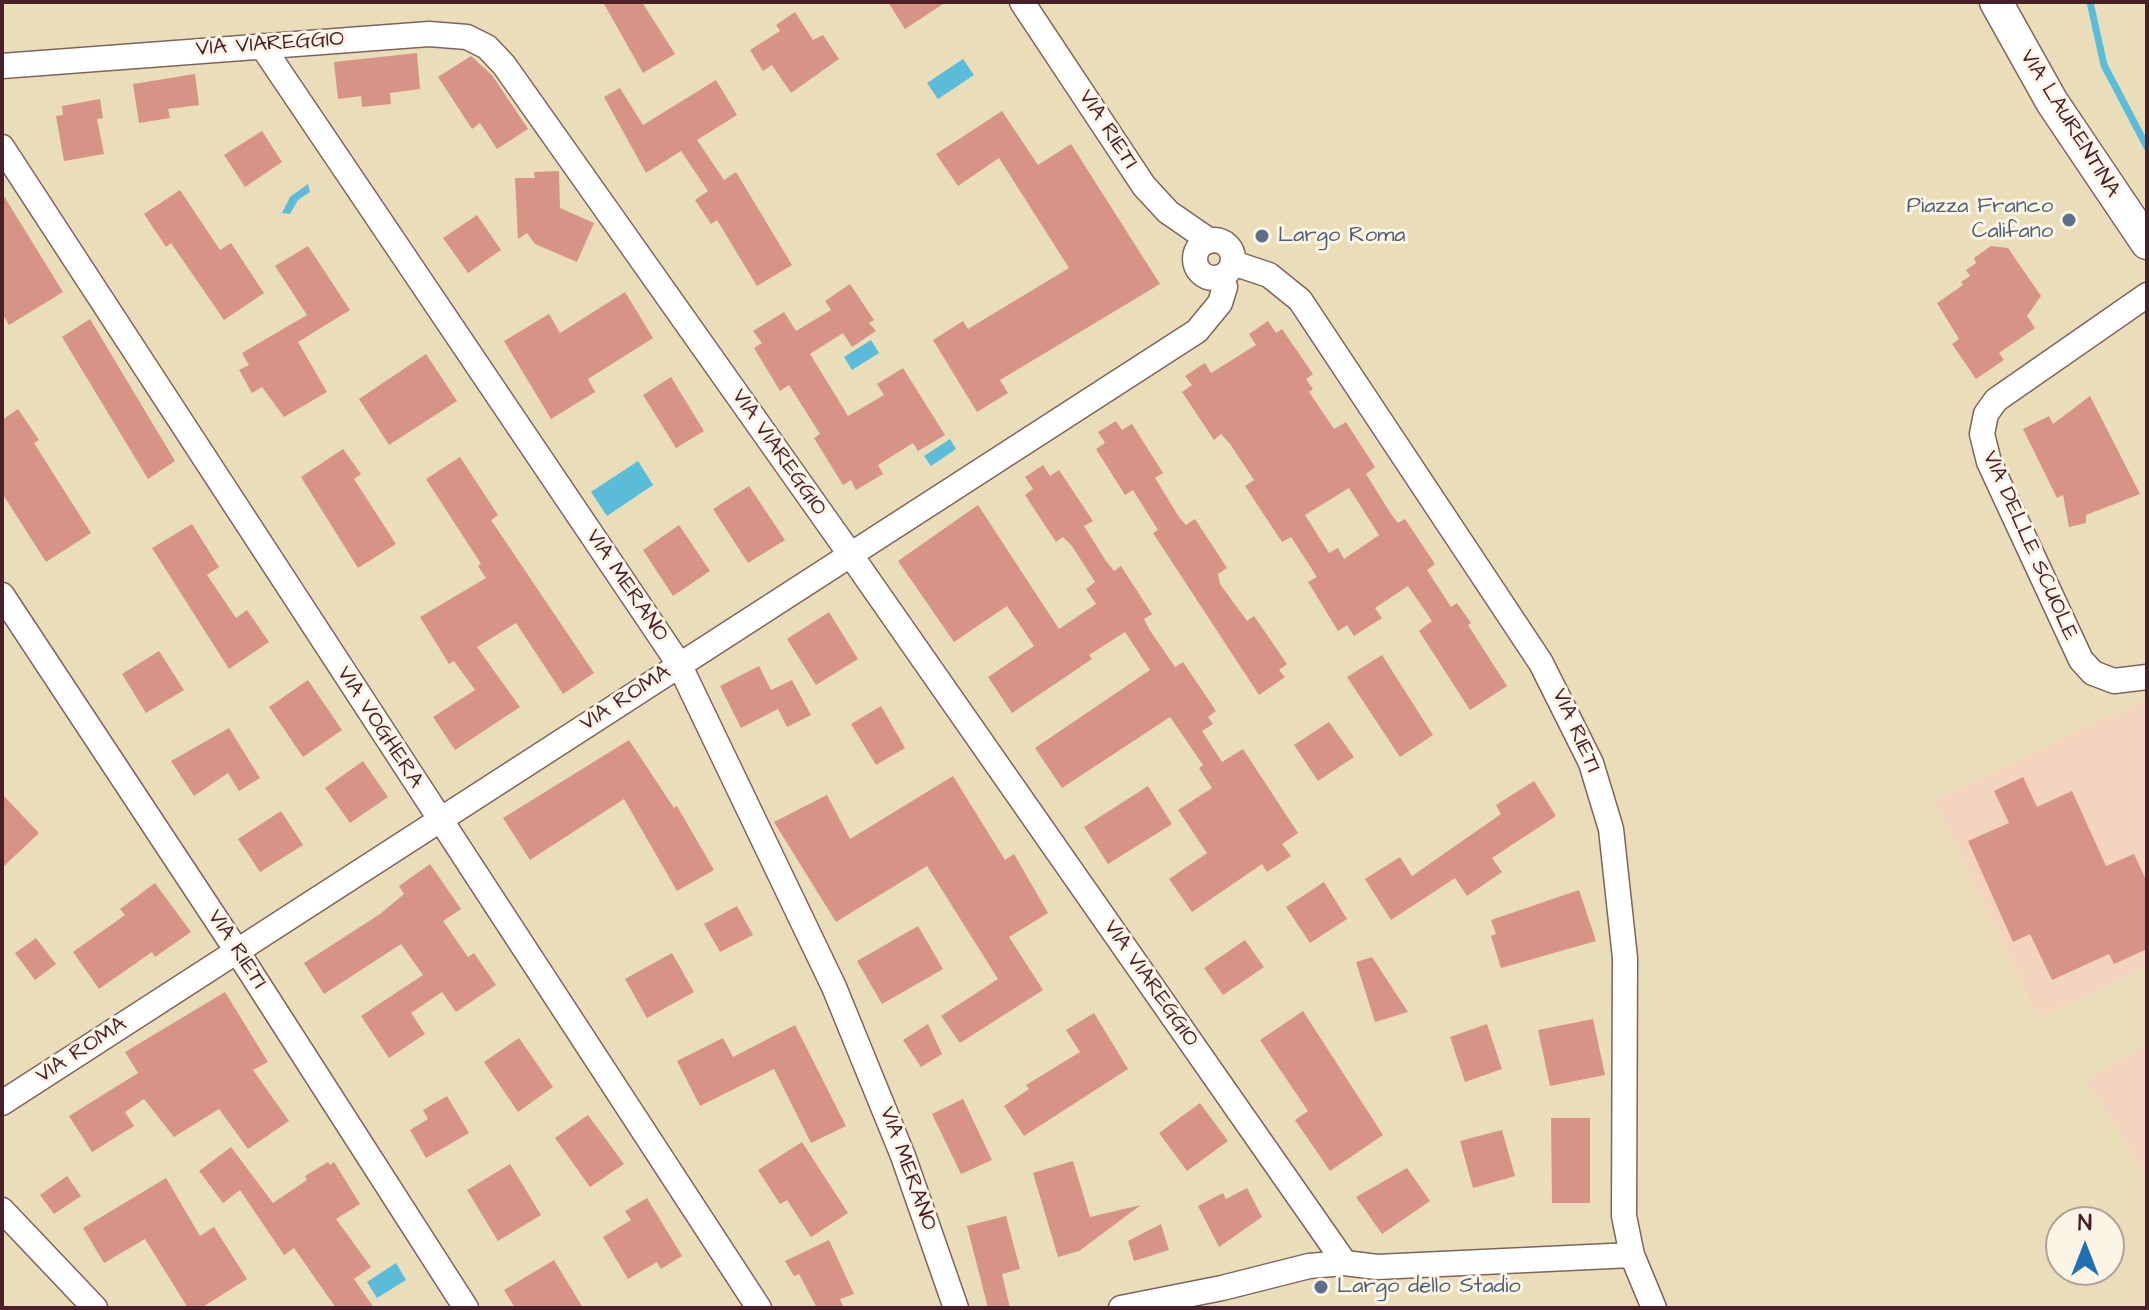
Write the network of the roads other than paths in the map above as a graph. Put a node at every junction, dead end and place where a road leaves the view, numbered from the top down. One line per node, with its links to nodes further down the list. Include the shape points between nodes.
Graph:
1 (1022, 2): 7 (street, VIA RIETI, via 1144,186 1168,212 1210,241 1196,253 1196,266 1210,278)
2 (1996, 2): 6 (main road, VIA LAURENTINA, via 2052,102)
3 (262, 46): 4 (street, VIA VIAREGGIO); 9 (street, VIA VIAREGGIO, via 443,34 487,47); 11 (street, VIA MERANO)
4 (2, 66)
5 (2, 147): 13 (street, VIA VOGHERA)
6 (2147, 243)
7 (1227, 270): 9 (street, VIA ROMA, via 1220,303 1197,331); 17 (street, VIA RIETI, via 1269,275 1300,300 1541,663 1591,763 1611,829 1623,925 1622,1199)
8 (2147, 295): 12 (street, VIA DELLE SCUOLE, via 1996,400 1982,434 1989,462 2081,660 2093,673 2114,681)
9 (850, 554): 11 (street, VIA ROMA); 18 (street, VIA VIAREGGIO)
10 (2, 595): 14 (street, VIA RIETI)
11 (679, 664): 13 (street, VIA ROMA); 22 (street, VIA MERANO, via 834,987 917,1193)
12 (2147, 677)
13 (439, 820): 14 (street, VIA ROMA); 21 (street, VIA VOGHERA)
14 (237, 951): 15 (street, VIA ROMA); 20 (street, VIA RIETI)
15 (2, 1103)
16 (2, 1210): 19 (street)
17 (1632, 1255): 18 (street, via 1377,1267); 24 (street, VIA RIETI)
18 (1345, 1263): 23 (street, via 1309,1266)
19 (95, 1308)
20 (466, 1308)
21 (759, 1308)
22 (956, 1308)
23 (1121, 1308)
24 (1654, 1308)

